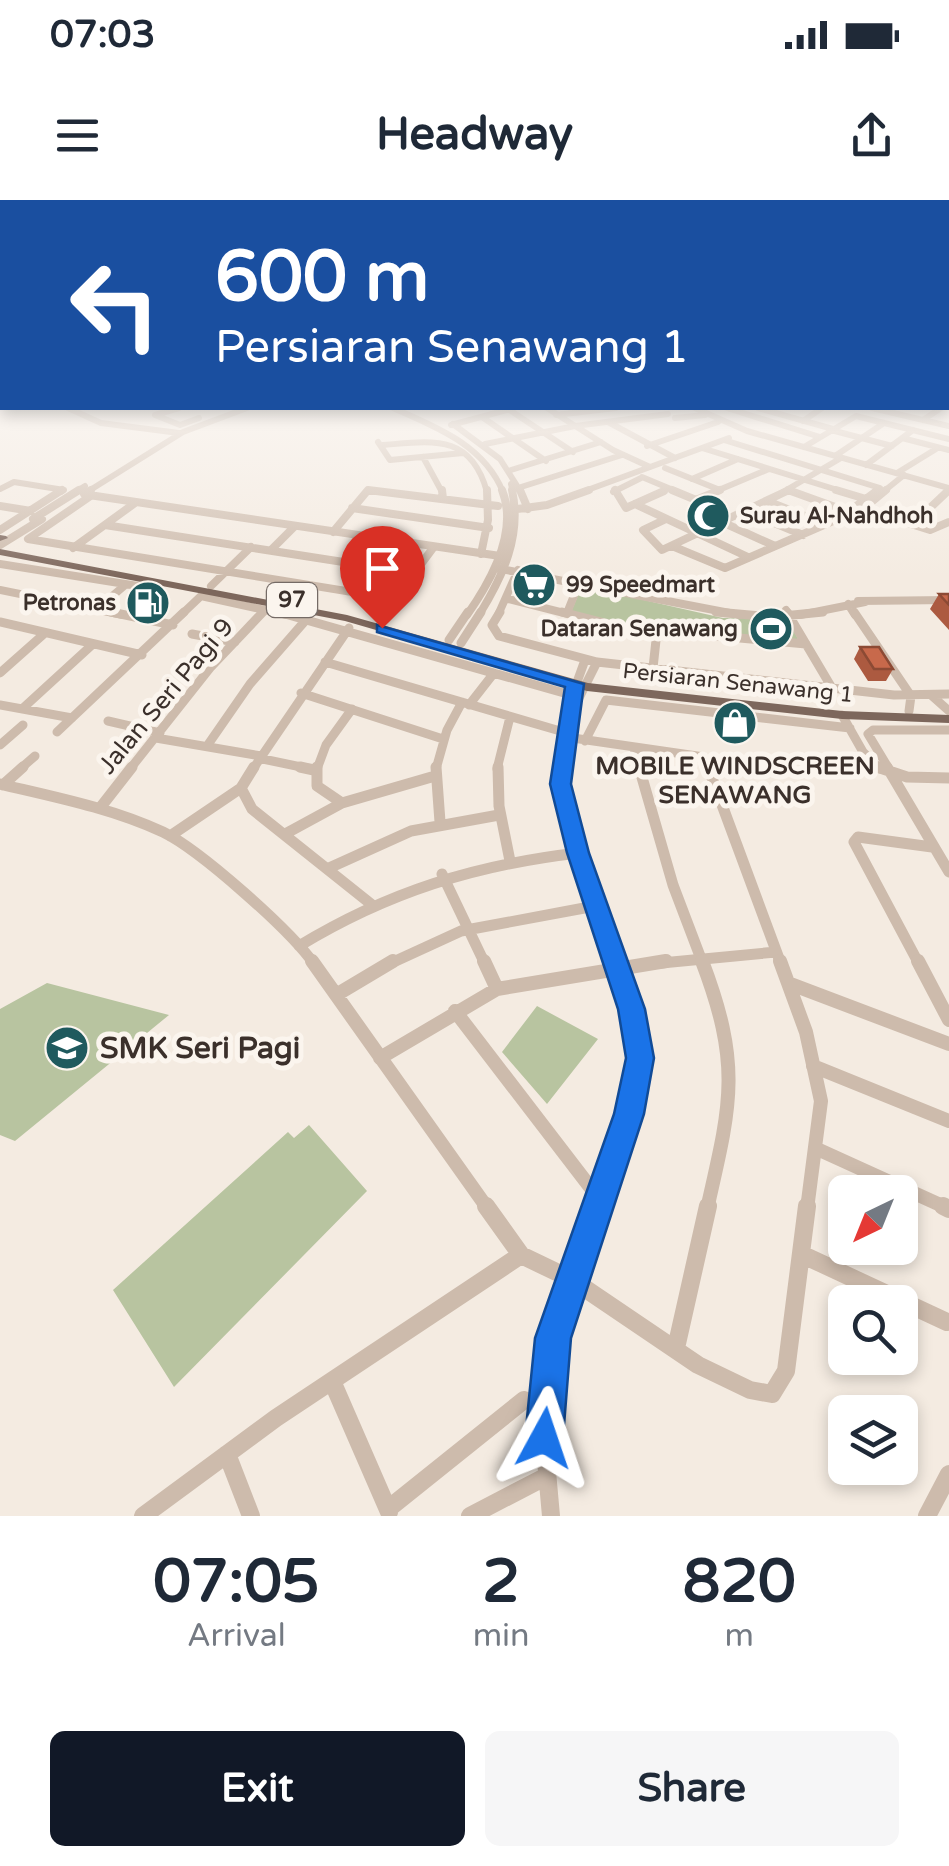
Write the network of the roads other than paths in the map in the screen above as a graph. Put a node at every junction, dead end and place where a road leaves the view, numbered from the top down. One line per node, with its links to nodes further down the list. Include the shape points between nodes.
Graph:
1 (133, 454): 61 (street)
2 (147, 454): 46 (street)
3 (387, 454): 21 (street, via 390,460)
4 (457, 454): 21 (street)
5 (462, 454): 53 (street, via 487,482)
6 (483, 454): 56 (street, via 514,490)
7 (495, 454): 30 (street)
8 (540, 454): 25 (street)
9 (565, 454): 25 (street)
10 (667, 454): 22 (street)
11 (687, 454): 22 (street)
12 (694, 454): 28 (street)
13 (723, 454): 24 (street)
14 (775, 454): 31 (street)
15 (825, 454): 23 (street)
16 (827, 454): 23 (street)
17 (842, 454): 23 (street)
18 (880, 454): 26 (street)
19 (928, 454): 33 (street)
20 (622, 455): 27 (street); 32 (street)
21 (423, 457): 47 (street, via 441,483)
22 (675, 458): 27 (street)
23 (838, 458): 26 (street); 31 (street); 38 (street, via 875,470)
24 (738, 459): 29 (street); 36 (street)
25 (548, 460): 30 (street); 32 (street)
26 (866, 465): 33 (street)
27 (650, 467): 34 (street)
28 (665, 468): 35 (street); 36 (street)
29 (769, 468): 37 (street); 43 (street)
30 (512, 470): 39 (street)
31 (824, 470): 37 (street); 38 (street)
32 (574, 472): 39 (street); 40 (street)
33 (900, 474): 42 (street); 67 (street, via 863,508)
34 (628, 475): 35 (street); 40 (street)
35 (640, 478): 43 (street, via 696,500); 45 (street); 51 (street, via 612,491 626,508)
36 (692, 479): 43 (street)
37 (807, 480): 44 (street); 48 (street)
38 (862, 482): 48 (street, via 879,487)
39 (521, 486): 55 (street)
40 (599, 486): 55 (street)
41 (0, 489): 58 (street, via 18,482 64,490)
42 (949, 489): 67 (street)
43 (720, 490)
44 (788, 490): 49 (street); 60 (street)
45 (662, 492): 51 (street); 57 (street); 64 (street)
46 (88, 495): 50 (street); 61 (street); 78 (street, via 28,539)
47 (443, 499): 53 (street); 54 (street, via 368,490)
48 (866, 499): 60 (street)
49 (766, 501): 59 (street); 66 (street)
50 (135, 503): 68 (street); 69 (street)
51 (635, 504): 63 (street)
52 (0, 506): 58 (street)
53 (491, 506): 56 (street); 70 (street)
54 (352, 508): 70 (street); 71 (street)
55 (528, 508): 56 (street)
56 (510, 509): 82 (street); 85 (street)
57 (698, 509)
58 (31, 511): 61 (street); 74 (street)
59 (745, 511): 64 (street); 73 (street)
60 (849, 512): 66 (street)
61 (47, 513): 74 (street)
62 (686, 515): 63 (street)
63 (670, 520): 72 (street); 75 (street, via 643,530 660,549)
64 (726, 520): 72 (street); 76 (street)
65 (949, 522): 67 (street, via 930,530)
66 (825, 524): 73 (street)
67 (913, 524)
68 (105, 525): 77 (street); 78 (street)
69 (295, 526): 71 (street); 80 (street)
70 (490, 528): 81 (street)
71 (333, 532): 79 (street)
72 (697, 533): 75 (street); 83 (street)
73 (802, 535): 76 (street)
74 (4, 544): 92 (main road, Persiaran Senawang 1 / 97); 101 (main road, Persiaran Senawang 1 / 97)
75 (672, 546): 83 (street, via 722,569)
76 (775, 546): 83 (street)
77 (251, 547): 80 (street); 87 (street)
78 (73, 548): 87 (street)
79 (433, 548): 81 (street); 88 (street)
80 (271, 550): 88 (street)
81 (481, 554): 82 (street)
82 (500, 556): 85 (street)
83 (748, 557)
84 (0, 564): 90 (street)
85 (500, 568): 86 (street); 109 (street)
86 (518, 570): 89 (street); 94 (street)
87 (225, 573): 88 (street, via 395,599); 92 (street)
88 (414, 573)
89 (580, 584): 99 (street, via 729,617); 100 (street)
90 (124, 586): 91 (street); 97 (street)
91 (144, 586)
92 (212, 586): 109 (main road, Persiaran Senawang 1 / 97)
93 (0, 590): 97 (street)
94 (508, 599): 100 (street); 114 (street, via 492,624 499,636)
95 (949, 600): 96 (street)
96 (848, 604): 99 (street); 125 (street)
97 (97, 609): 104 (street)
98 (264, 612): 102 (street); 104 (street, via 202,596); 110 (street, Jalan Seri Pagi 9)
99 (785, 612): 112 (street)
100 (567, 614): 105 (street)
101 (348, 618): 106 (street); 120 (main road, Persiaran Senawang 1 / 97)
102 (306, 621): 106 (street); 146 (street)
103 (0, 622): 107 (street)
104 (173, 625): 113 (street)
105 (657, 631): 112 (street); 117 (street)
106 (350, 632): 115 (street); 119 (street)
107 (45, 633): 111 (street); 118 (street)
108 (192, 634): 110 (street)
109 (455, 641): 120 (main road, Persiaran Senawang 1 / 97)
110 (235, 642): 142 (street, Jalan Seri Pagi 9)
111 (94, 644): 113 (street); 128 (street)
112 (806, 644): 121 (street)
113 (142, 654): 134 (street)
114 (585, 660): 116 (street); 120 (street)
115 (326, 662): 122 (street); 126 (street)
116 (597, 662): 117 (street); 120 (street)
117 (653, 668): 121 (street)
118 (0, 673)
119 (494, 673): 120 (street); 126 (street)
120 (580, 684): 130 (main road, Persiaran Senawang 1 / 97); 132 (main road, Persiaran Senawang 1 / 97); 139 (street); 139 (street)
121 (832, 688): 125 (street)
122 (301, 692): 129 (street); 149 (street)
123 (931, 694): 124 (street); 125 (street); 131 (street)
124 (949, 694)
125 (911, 696): 130 (street)
126 (465, 704): 133 (street); 144 (street)
127 (0, 705): 128 (street)
128 (22, 709): 134 (street)
129 (352, 709): 144 (street); 150 (street)
130 (909, 711): 131 (main road, Persiaran Senawang 1 / 97)
131 (949, 711)
132 (842, 714): 135 (main road, Persiaran Senawang 1 / 97); 138 (street)
133 (510, 717): 139 (street); 158 (street, via 499,741)
134 (72, 718): 141 (street)
135 (949, 719)
136 (108, 721): 142 (street)
137 (23, 725): 143 (street)
138 (850, 728): 145 (street, via 606,700); 152 (street, via 876,772)
139 (568, 730): 145 (street); 163 (street, via 560,784)
140 (949, 730): 152 (street, via 868,731)
141 (57, 732)
142 (158, 735): 146 (street); 157 (street, Jalan Seri Pagi 9)
143 (3, 739)
144 (443, 739): 151 (street)
145 (584, 740): 147 (street)
146 (207, 746): 149 (street)
147 (634, 749): 172 (street, via 704,757); 173 (street)
148 (35, 756): 154 (street)
149 (259, 757): 150 (street); 155 (street)
150 (314, 770): 156 (street, via 316,786)
151 (435, 776): 156 (street); 159 (street)
152 (893, 778): 153 (street); 162 (street)
153 (949, 779)
154 (2, 784): 157 (street)
155 (241, 788): 160 (street, via 245,802); 161 (street)
156 (342, 803): 160 (street)
157 (100, 808): 161 (street)
158 (498, 815): 159 (street); 164 (street)
159 (440, 822): 165 (street)
160 (284, 834): 165 (street)
161 (170, 836): 171 (street, via 216,868)
162 (932, 847): 166 (street); 179 (street, via 858,837 854,842)
163 (578, 853): 164 (street); 169 (street)
164 (510, 861): 167 (street)
165 (329, 868): 168 (street)
166 (949, 872)
167 (442, 874): 168 (street); 170 (street)
168 (371, 904): 171 (street)
169 (595, 906): 170 (street); 174 (street)
170 (468, 928): 176 (street); 177 (street)
171 (300, 946): 177 (street)
172 (776, 952): 173 (street); 175 (street)
173 (700, 956): 174 (street); 191 (street, via 727,1033 730,1109)
174 (618, 968): 176 (street); 185 (street, via 640,1058)
175 (788, 983): 180 (street); 182 (street)
176 (497, 989): 178 (street)
177 (336, 995): 181 (street)
178 (456, 1011): 181 (street); 185 (street)
179 (949, 1020)
180 (949, 1044)
181 (380, 1058): 187 (street)
182 (813, 1066): 183 (street); 184 (street, via 821,1101)
183 (949, 1120)
184 (816, 1148): 186 (street); 188 (street)
185 (600, 1200): 189 (street)
186 (949, 1209)
187 (522, 1255): 189 (street); 192 (street)
188 (803, 1255): 190 (street); 191 (street, via 784,1379 772,1394 750,1390)
189 (572, 1280): 191 (street); 196 (street, via 553,1338)
190 (947, 1322)
191 (676, 1348)
192 (332, 1380): 194 (street); 197 (street)
193 (524, 1400): 197 (street)
194 (227, 1454): 198 (street); 199 (street)
195 (949, 1474): 202 (street)
196 (547, 1476): 200 (street); 201 (street)
197 (390, 1513)
198 (143, 1516)
199 (252, 1516)
200 (470, 1516)
201 (551, 1516)
202 (928, 1516)

